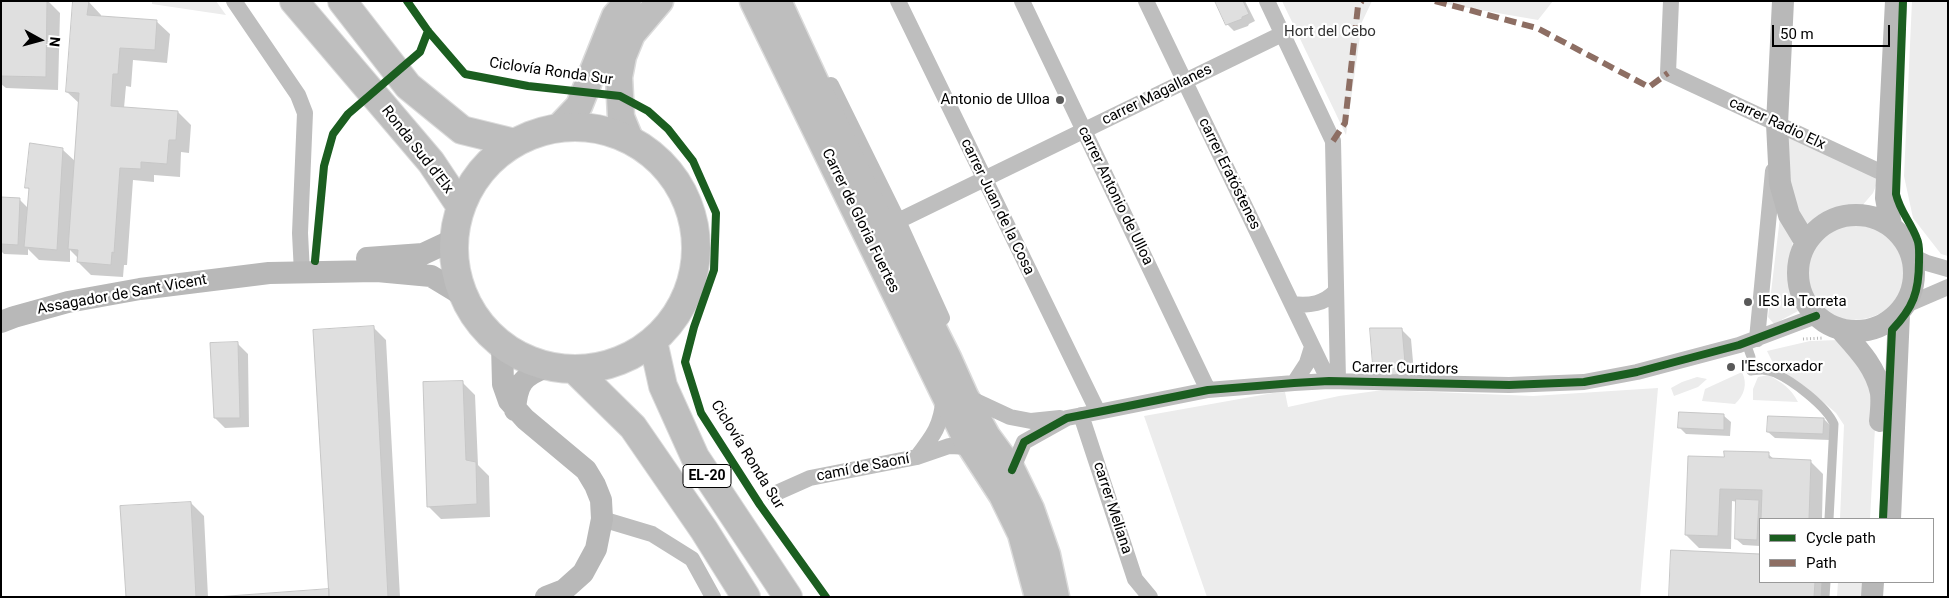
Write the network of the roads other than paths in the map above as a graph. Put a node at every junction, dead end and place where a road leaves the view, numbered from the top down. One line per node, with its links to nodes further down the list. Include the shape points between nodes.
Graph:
1 (234, 1): 31 (street, via 298,96 305,113)
2 (294, 1): 25 (highway, Ronda Sud d'Elx, via 430,162)
3 (342, 1): 22 (highway, via 408,86 462,130)
4 (628, 1): 19 (main road, via 615,16 579,106)
5 (660, 1): 21 (main road, via 632,34 620,70 621,117)
6 (753, 1): 51 (main road, Carrer de Gloria Fuertes)
7 (778, 1): 15 (main road, Carrer de Gloria Fuertes)
8 (898, 1): 24 (street, carrer Juan de la Cosa)
9 (1022, 1): 20 (street, carrer Antonio de Ulloa)
10 (1146, 1): 17 (street, carrer Eratóstenes)
11 (1267, 1): 16 (street)
12 (1670, 1): 18 (street, carrer Radio Elx, via 1668,73)
13 (1782, 1): 18 (main road)
14 (1896, 1): 23 (main road)
15 (792, 31): 26 (street, Carrer de Gloria Fuertes, via 809,41); 45 (main road, Carrer de Gloria Fuertes, via 883,228)
16 (1282, 34): 17 (street, carrer Magallanes); 34 (street, via 1333,141)
17 (1185, 81): 20 (street, carrer Magallanes); 36 (street, carrer Eratóstenes)
18 (1777, 124): 23 (street, carrer Radio Elx); 29 (main road, via 1780,183 1789,214); 42 (street)
19 (558, 128): 21 (highway, Ronda Sud d'Elx, via 595,128); 22 (highway, Ronda Sud d'Elx, via 536,133)
20 (1084, 130): 24 (street, carrer Magallanes); 50 (street, carrer Antonio de Ulloa)
21 (630, 139): 41 (highway, Ronda Sud d'Elx, via 668,171 685,196 696,234 694,274 679,311)
22 (515, 143): 25 (highway, Ronda Sud d'Elx, via 486,167 474,182)
23 (1887, 175): 27 (main road, via 1886,198)
24 (984, 179): 26 (street, carrer Magallanes); 53 (street, carrer Juan de la Cosa)
25 (462, 207): 28 (highway, Ronda Sud d'Elx)
26 (898, 221): 45 (street, Carrer de Gloria Fuertes, via 950,335)
27 (1891, 225): 29 (main road, via 1875,217 1856,214 1836,218 1818,228); 30 (main road, via 1903,237)
28 (455, 239): 31 (main road, Assagador de Sant Vicent, via 423,254); 35 (highway, Ronda Sud d'Elx, via 456,268)
29 (1806, 243): 38 (main road, via 1802,250 1799,284)
30 (1912, 256): 32 (street); 37 (main road, via 1914,281)
31 (301, 268): 35 (main road, Assagador de Sant Vicent, via 431,276); 39 (main road, Assagador de Sant Vicent, via 140,289 68,302)
32 (1948, 270)
33 (1948, 287): 37 (street)
34 (1336, 291): 36 (street, via 1316,304); 48 (street)
35 (464, 296): 43 (highway, Ronda Sud d'Elx, via 480,323)
36 (1292, 304): 44 (street, carrer Eratóstenes)
37 (1901, 310): 40 (main road, via 1880,326); 62 (main road)
38 (1816, 316): 40 (main road); 42 (street, Carrer Curtidors)
39 (1, 322)
40 (1835, 335): 61 (main road, via 1866,358 1881,394)
41 (653, 341): 47 (highway, Ronda Sud d'Elx, via 617,363); 69 (highway, EL-20, via 663,386 695,457)
42 (1751, 341): 48 (street, Carrer Curtidors, via 1637,372 1584,382 1509,385); 60 (lane, via 1751,371 1776,373 1830,415 1834,424)
43 (502, 345): 46 (highway, Ronda Sud d'Elx); 52 (main road, via 503,384)
44 (1312, 347): 48 (street, carrer Eratóstenes); 49 (street, via 1307,363)
45 (948, 358): 51 (main road, Carrer de Gloria Fuertes)
46 (546, 367): 47 (highway, Ronda Sud d'Elx); 52 (main road, via 530,373 520,385)
47 (575, 370): 68 (highway, EL-20, via 632,427)
48 (1334, 381): 49 (street, Carrer Curtidors)
49 (1294, 383): 50 (street, Carrer Curtidors)
50 (1208, 390): 53 (street, Carrer Curtidors)
51 (954, 396): 54 (street, Carrer Curtidors, via 1031,421); 55 (main road, Carrer de Gloria Fuertes); 56 (street, camí de Saoní, via 934,435); 57 (main road)
52 (515, 410): 59 (main road, via 586,470 601,500)
53 (1098, 412): 54 (street, Carrer Curtidors)
54 (1074, 417): 57 (street, Carrer Curtidors, via 1024,442); 72 (street, carrer Meliana, via 1135,579)
55 (969, 444): 56 (street, via 949,446); 70 (main road, Carrer de Gloria Fuertes, via 1002,495 1021,534)
56 (917, 457): 58 (street, camí de Saoní, via 810,478)
57 (1012, 470): 71 (main road, via 1032,509)
58 (774, 494)
59 (602, 518): 66 (main road, via 596,549 582,573 564,590); 67 (street, via 652,534 692,559)
60 (1829, 518)
61 (1876, 518)
62 (1890, 518)
63 (1826, 583): 73 (lane)
64 (1872, 583): 74 (main road)
65 (1887, 583): 75 (main road)
66 (546, 597)
67 (712, 597)
68 (746, 597)
69 (788, 597)
70 (1038, 597)
71 (1056, 597)
72 (1150, 597)
73 (1825, 597)
74 (1872, 597)
75 (1886, 597)

